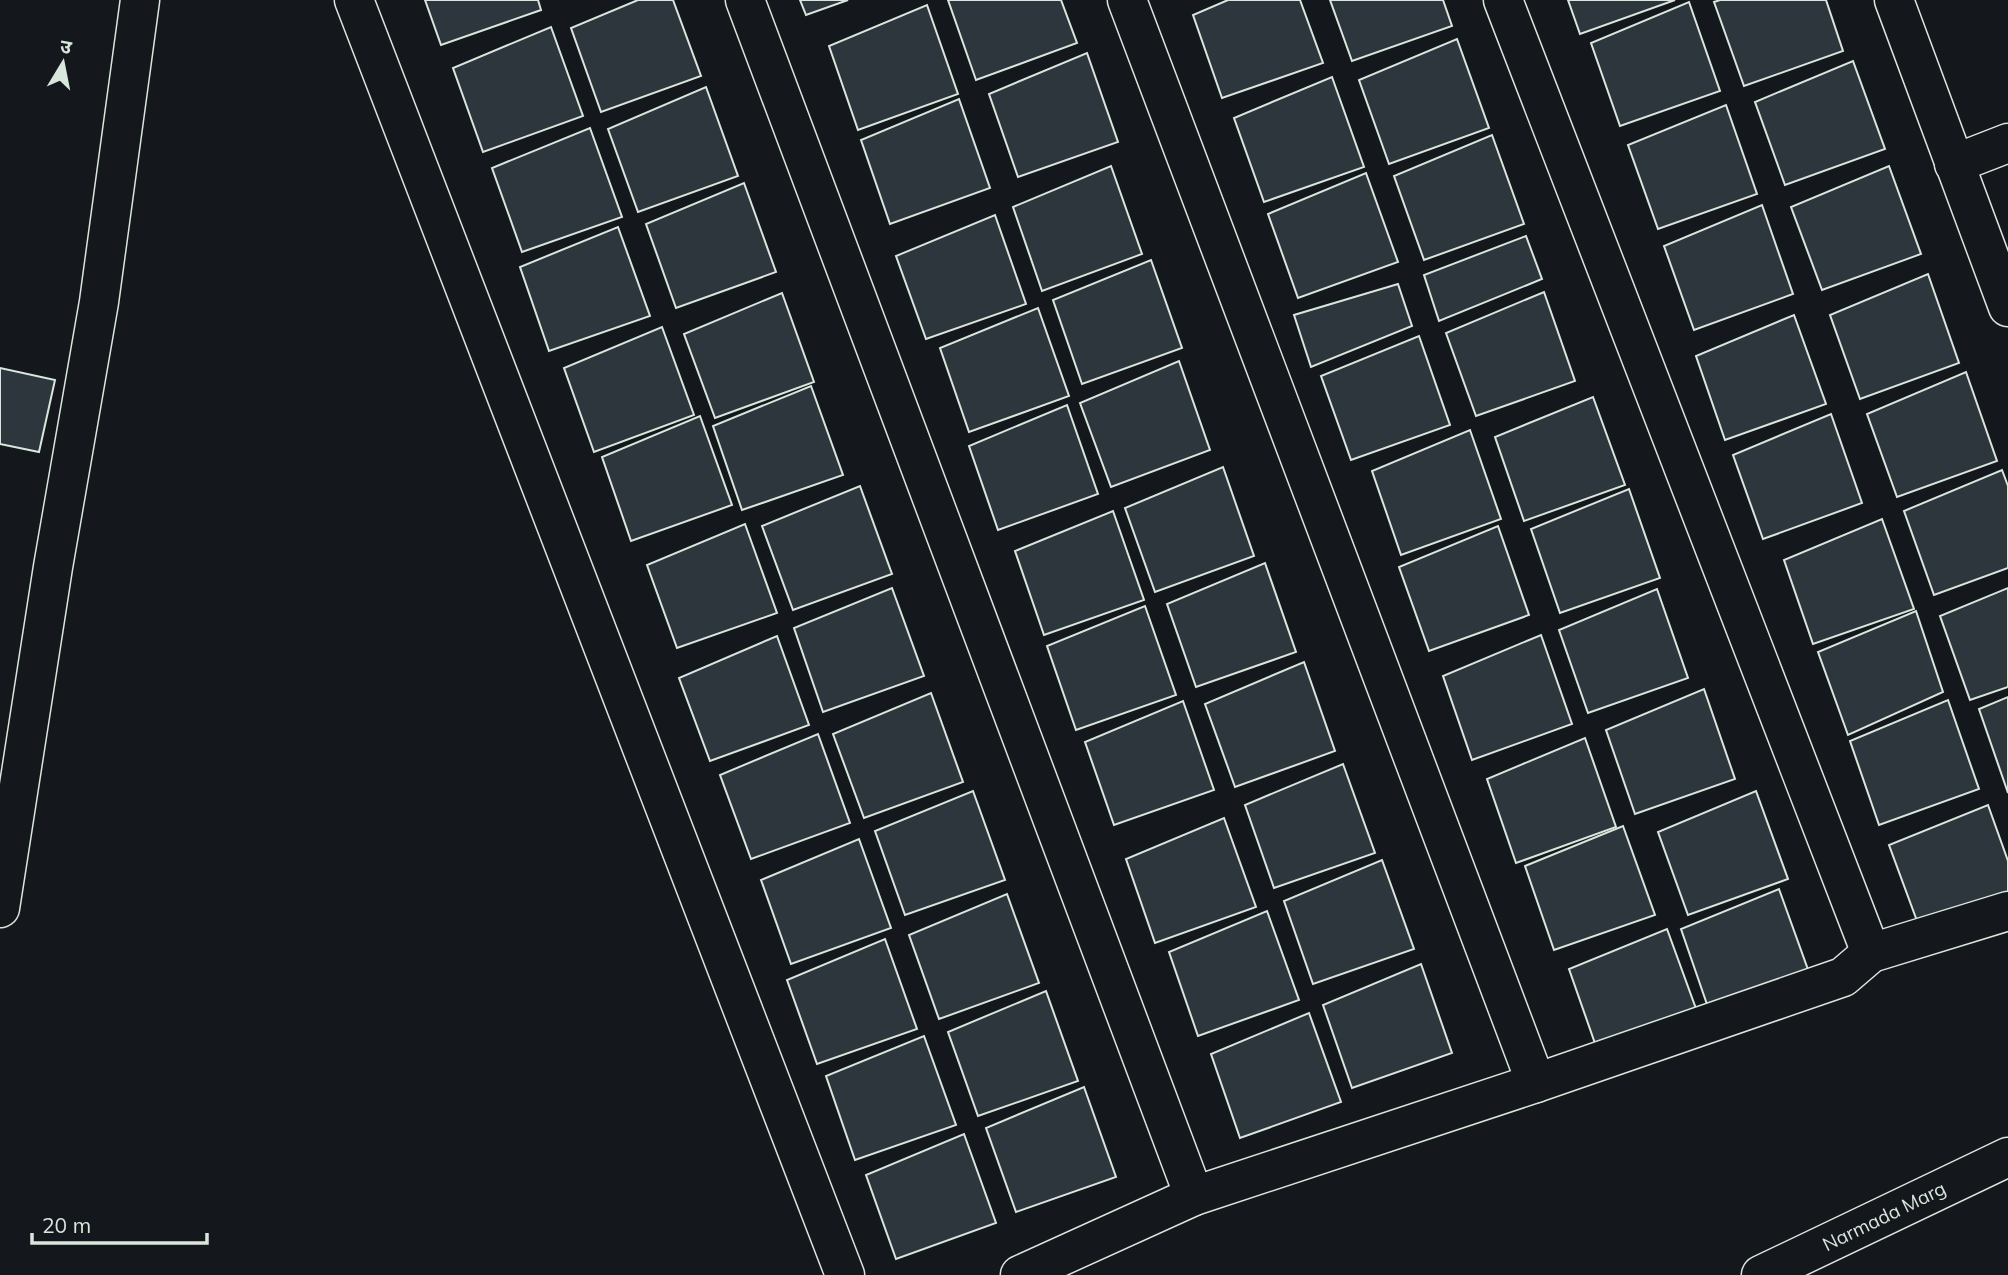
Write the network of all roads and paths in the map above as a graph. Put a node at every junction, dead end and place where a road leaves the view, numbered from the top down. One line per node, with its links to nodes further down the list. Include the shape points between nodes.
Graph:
1 (140, 0): 10 (street, via 99,302)
2 (354, 0): 16 (street)
3 (745, 0): 15 (street)
4 (1127, 0): 13 (street)
5 (1503, 0): 12 (street)
6 (1894, 0): 8 (street)
7 (2008, 143): 8 (street)
8 (1954, 164): 9 (street)
9 (2008, 307)
10 (0, 908)
11 (2008, 911): 12 (street)
12 (1871, 953): 13 (street, via 1843,977)
13 (1536, 1083): 15 (street)
14 (2008, 1157): 18 (street, Narmada Marg)
15 (1194, 1196): 17 (street)
16 (845, 1275)
17 (1020, 1275)
18 (1761, 1275)

